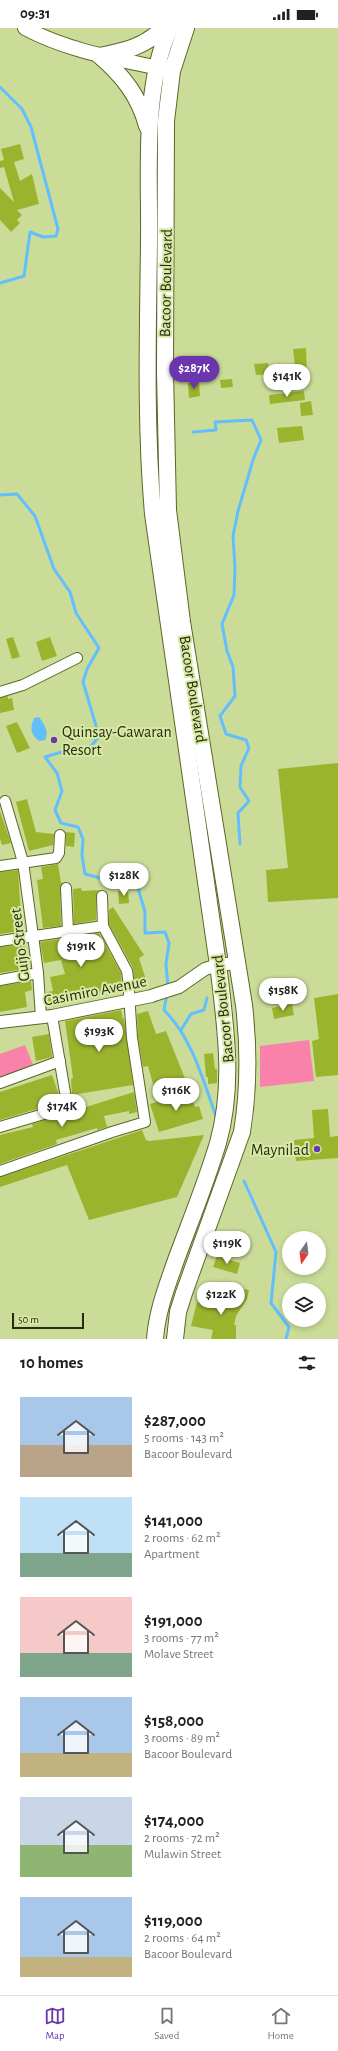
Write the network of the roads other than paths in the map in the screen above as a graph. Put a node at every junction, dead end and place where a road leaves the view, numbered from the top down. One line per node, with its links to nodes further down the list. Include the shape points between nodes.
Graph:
1 (25, 28): 5 (main road, via 52,41)
2 (163, 28): 5 (main road, via 147,42 132,50)
3 (170, 28): 6 (main road, Bacoor Boulevard)
4 (186, 28): 6 (main road, Bacoor Boulevard)
5 (100, 56): 6 (main road); 7 (main road, via 131,88 144,115)
6 (164, 70): 7 (main road, Bacoor Boulevard, via 153,93); 20 (main road, Bacoor Boulevard, via 168,94 165,372 168,510 182,622)
7 (150, 139): 21 (main road, Bacoor Boulevard, via 148,322 151,493)
8 (77, 658): 9 (street, via 23,685)
9 (0, 692)
10 (5, 801): 12 (street, Guijo Street)
11 (60, 835): 12 (street, via 59,853 56,858)
12 (24, 862): 13 (street); 18 (street, Guijo Street)
13 (0, 866)
14 (66, 888): 17 (street)
15 (102, 896): 16 (street)
16 (103, 926): 17 (street); 24 (street, via 127,971)
17 (68, 931): 18 (street)
18 (34, 936): 19 (street); 22 (street, Guijo Street)
19 (0, 941)
20 (236, 963): 21 (street, Casimiro Avenue); 32 (main road, Bacoor Boulevard, via 247,1031 249,1062 246,1108 242,1132 178,1312)
21 (218, 965): 24 (street, Casimiro Avenue, via 206,969 178,987 153,996); 31 (main road, Bacoor Boulevard, via 226,1035 227,1097 217,1144 159,1310)
22 (38, 973): 23 (street); 25 (street, Guijo Street)
23 (0, 980)
24 (130, 1000): 25 (street, Casimiro Avenue); 30 (street, via 132,1038 145,1122)
25 (47, 1017): 26 (street, Casimiro Avenue); 27 (street, Guijo Street)
26 (0, 1022)
27 (60, 1062): 28 (street); 29 (street, Guijo Street, via 68,1102 66,1107)
28 (0, 1083)
29 (0, 1127)
30 (0, 1171)
31 (156, 1339)
32 (175, 1339)

